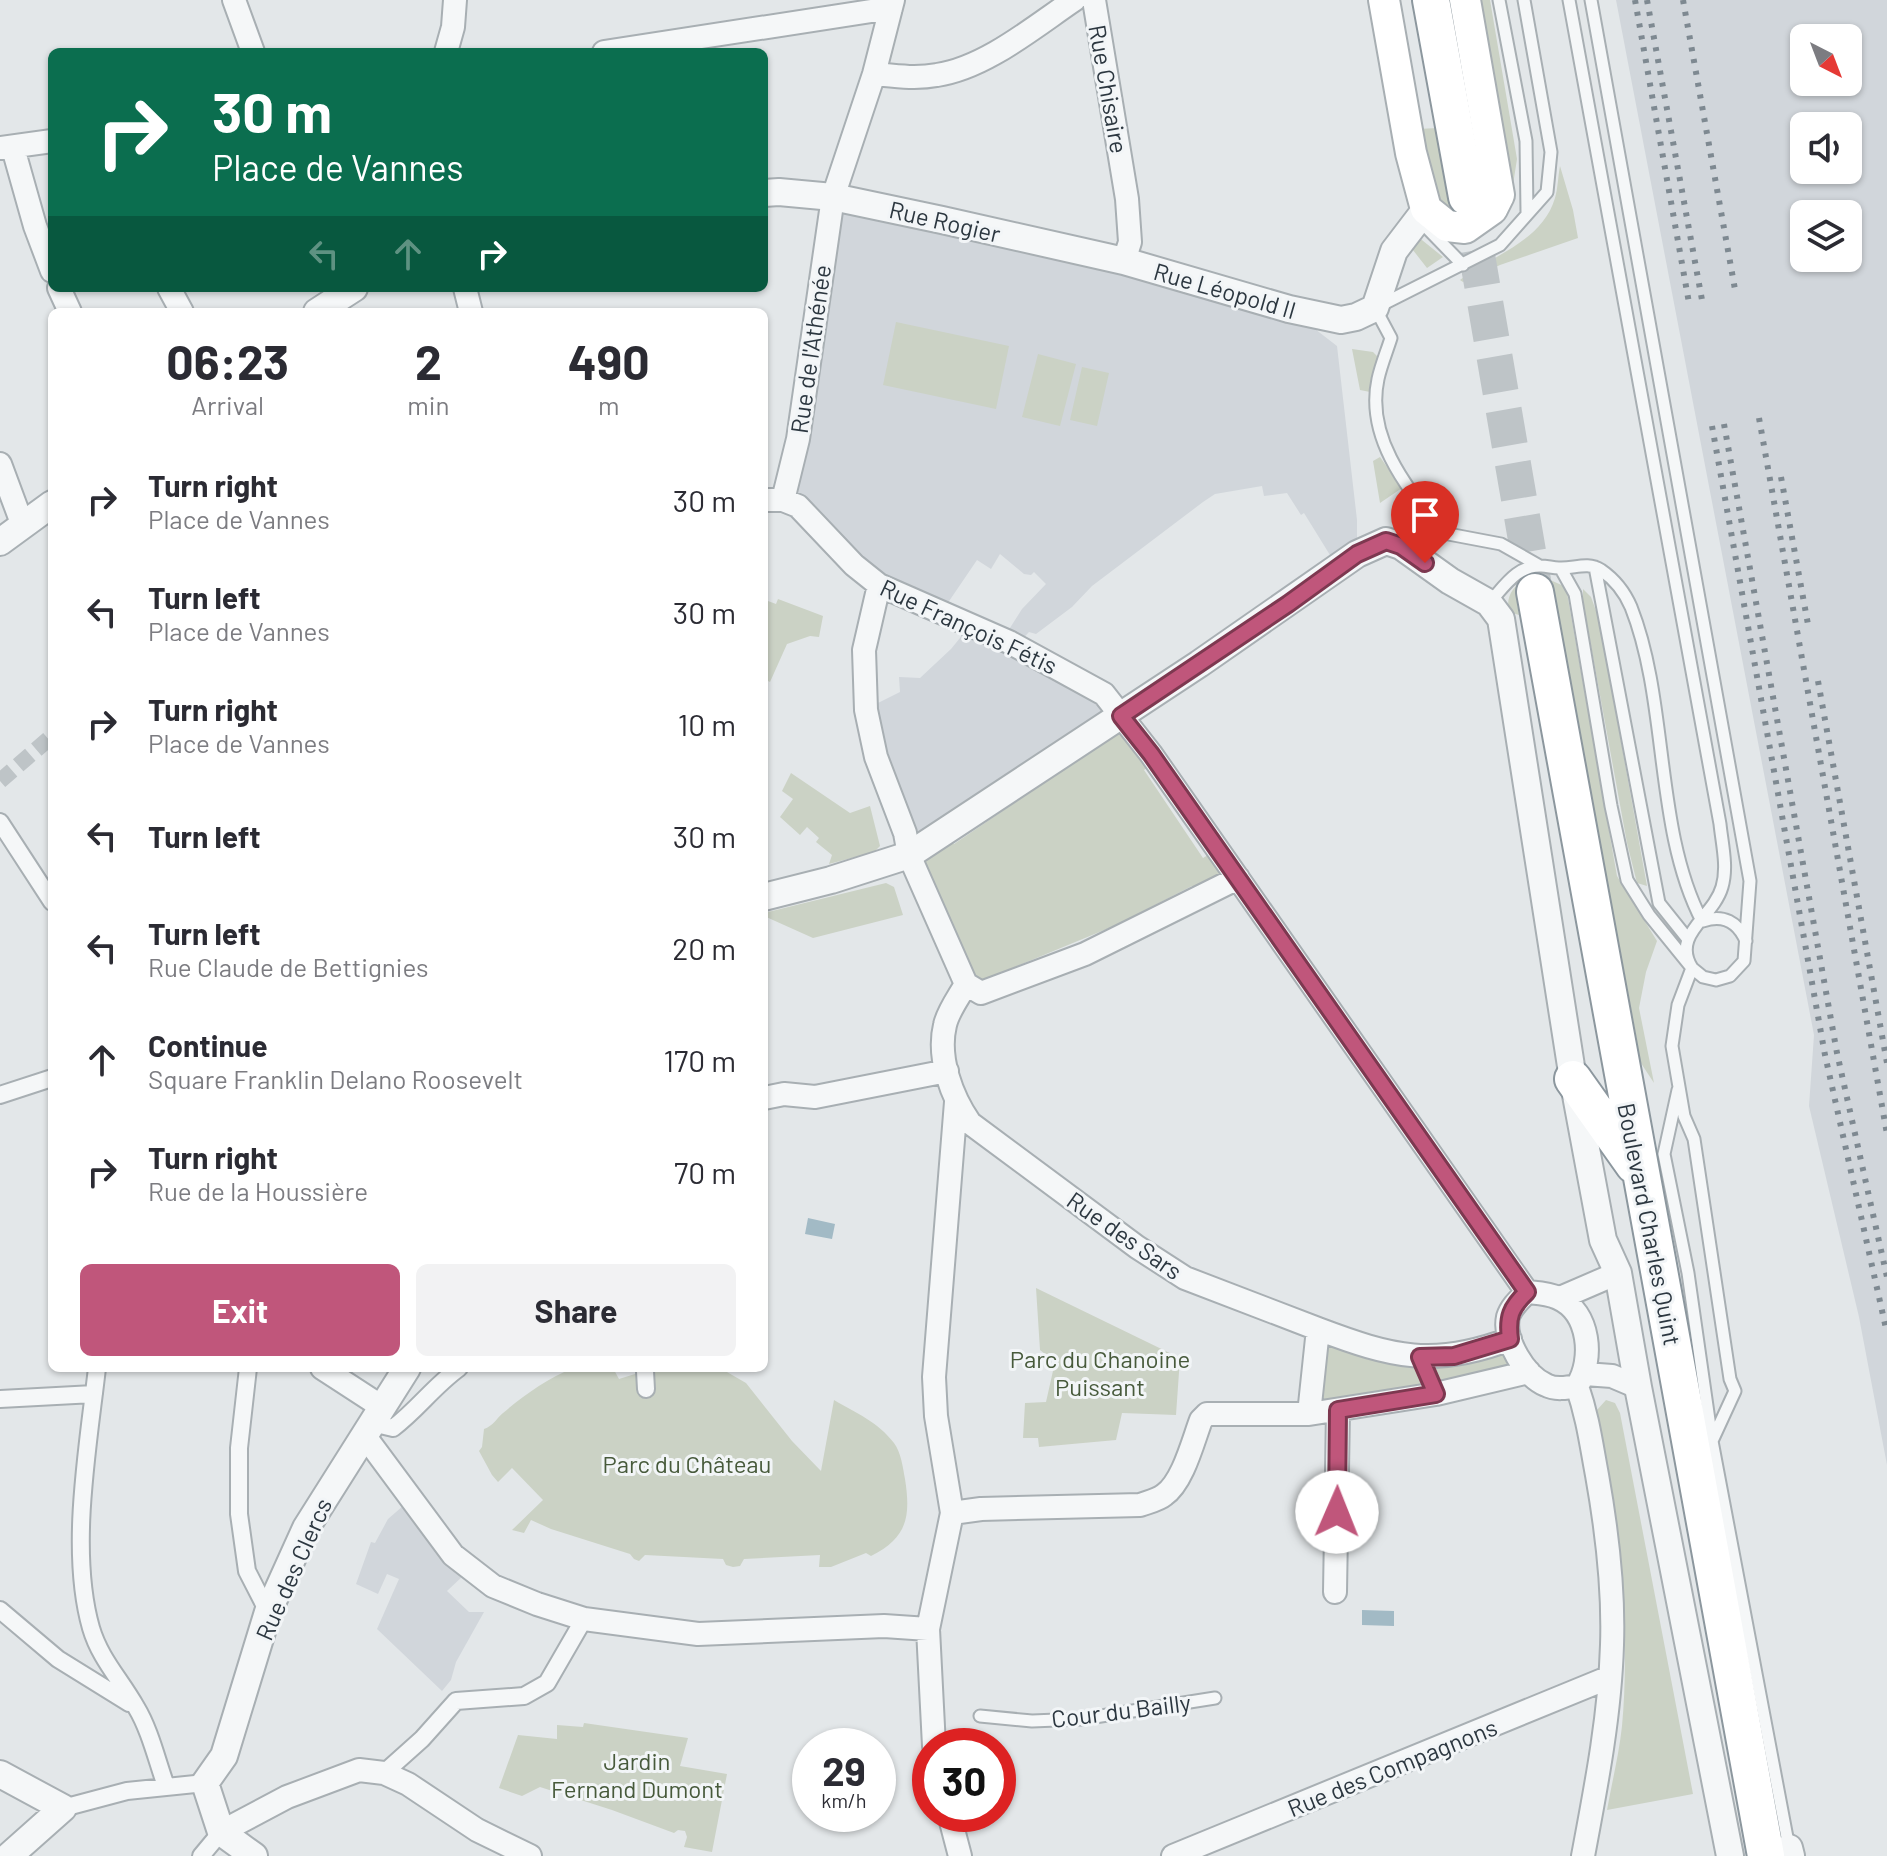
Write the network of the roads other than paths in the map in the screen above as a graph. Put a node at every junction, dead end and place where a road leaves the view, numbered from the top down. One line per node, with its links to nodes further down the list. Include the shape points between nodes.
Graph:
1 (234, 0): 13 (street)
2 (1074, 0): 16 (street, via 960,69 910,77)
3 (1094, 0): 25 (street, Rue Chisaire, via 1125,178 1130,242)
4 (1384, 0): 22 (main road)
5 (1431, 0): 21 (highway)
6 (1465, 0): 22 (main road, via 1499,195 1492,209 1465,228 1447,226)
7 (1499, 0): 23 (lane, via 1526,141)
8 (1524, 0): 23 (lane, via 1551,152 1547,192)
9 (1569, 0): 48 (lane, via 1720,824 1723,884)
10 (1591, 0): 50 (lane, via 1750,881)
11 (892, 4): 15 (street); 16 (street, Rue de l'Athénée)
12 (454, 9): 14 (street)
13 (252, 48)
14 (447, 48)
15 (628, 48)
16 (874, 74): 20 (street, Rue de l'Athénée)
17 (48, 142): 18 (street)
18 (6, 148): 24 (street)
19 (768, 193): 20 (street, Rue Rogier)
20 (833, 197): 25 (street, Rue Rogier); 31 (street, Rue de l'Athénée, via 800,426)
21 (1467, 197)
22 (1426, 209): 26 (lane, via 1426,227); 29 (street, via 1394,251)
23 (1527, 212): 26 (lane, via 1500,245)
24 (48, 260)
25 (1124, 261): 29 (street, Rue Léopold II, via 1326,316 1347,319)
26 (1463, 265): 29 (lane)
27 (348, 292): 28 (street)
28 (323, 308)
29 (1375, 308): 34 (lane, via 1391,338 1377,381 1377,417 1409,491)
30 (0, 464): 33 (street)
31 (774, 500): 40 (street, Rue François Fétis, via 798,506)
32 (48, 507): 33 (street)
33 (23, 526): 35 (street)
34 (1443, 533): 36 (lane); 39 (lane, via 1501,544)
35 (0, 542)
36 (1401, 546): 41 (street); 42 (street, via 1386,541 1357,554)
37 (1595, 567): 38 (lane); 48 (lane, via 1618,585 1630,606 1647,664 1677,846 1690,899); 49 (lane, via 1659,903)
38 (1561, 569): 39 (lane); 51 (lane, via 1575,594 1627,880)
39 (1536, 579): 41 (lane, via 1515,573); 60 (highway, Boulevard Charles Quint)
40 (879, 585): 42 (street, Rue François Fétis, via 1079,678 1104,694); 44 (street, via 864,650 866,710)
41 (1489, 603): 55 (street, Boulevard Charles Quint, via 1501,619)
42 (1121, 716): 44 (street); 45 (street, Rue François Fétis)
43 (0, 822): 46 (street)
44 (909, 855): 47 (street); 52 (street)
45 (1238, 878): 52 (street, via 1044,971 981,993); 62 (street, Rue François Fétis)
46 (48, 896)
47 (768, 896)
48 (1702, 921): 49 (lane); 50 (lane, via 1729,920)
49 (1687, 938): 51 (lane, via 1685,954)
50 (1746, 941): 51 (lane, via 1744,961 1730,976 1709,979)
51 (1692, 968): 56 (lane, via 1678,1005 1672,1046)
52 (966, 984): 53 (street, via 945,1025)
53 (947, 1071): 58 (street, via 815,1097); 59 (street)
54 (48, 1079): 57 (street)
55 (1573, 1079): 60 (highway); 61 (street, Boulevard Charles Quint, via 1603,1240)
56 (1680, 1080): 83 (lane, via 1664,1154 1688,1273); 83 (lane, via 1735,1391)
57 (0, 1095)
58 (768, 1097)
59 (956, 1102): 64 (street, Rue des Sars, via 970,1123 1185,1278); 84 (street, via 934,1377)
60 (1642, 1176): 102 (highway, Boulevard Charles Quint, via 1759,1813)
61 (1618, 1273): 63 (street); 75 (street, Boulevard Charles Quint)
62 (1527, 1292): 63 (street); 65 (street, via 1508,1319)
63 (1560, 1298): 74 (street, via 1582,1322 1588,1353)
64 (1318, 1329): 66 (street, Rue des Sars, via 1353,1343); 81 (street)
65 (1510, 1339): 66 (street, Rue des Sars, via 1454,1356); 73 (street)
66 (1420, 1357): 78 (street)
67 (97, 1372): 77 (street)
68 (248, 1372): 87 (street, via 239,1514 247,1571)
69 (326, 1372): 82 (street)
70 (404, 1372): 82 (street, Rue des Clercs)
71 (453, 1372): 82 (street, via 393,1428)
72 (645, 1372): 76 (street)
73 (1529, 1372): 74 (street, via 1546,1385 1562,1388); 78 (street)
74 (1581, 1380): 75 (street, via 1612,1376); 90 (street, via 1604,1517 1612,1600)
75 (1638, 1387): 110 (street, Boulevard Charles Quint)
76 (646, 1389)
77 (94, 1394): 79 (street); 92 (street, via 82,1522 86,1601 102,1654)
78 (1436, 1394): 80 (street)
79 (0, 1399)
80 (1338, 1410): 81 (street); 85 (street)
81 (1309, 1414): 84 (street, via 1207,1414 1170,1490 1140,1505)
82 (373, 1422): 87 (street, Rue des Clercs, via 306,1528); 88 (street, via 453,1555 493,1586)
83 (1712, 1441): 102 (lane)
84 (952, 1513): 89 (street)
85 (1335, 1592)
86 (0, 1610): 92 (street, via 58,1659)
87 (268, 1612): 97 (street, Rue des Clercs, via 224,1756)
88 (584, 1619): 89 (street, via 698,1634); 95 (street, via 547,1683 524,1696 456,1701)
89 (928, 1629): 94 (street)
90 (1610, 1677): 108 (street, Rue des Compagnons); 109 (street)
91 (1215, 1698): 93 (lane, Cour du Bailly, via 1082,1719)
92 (137, 1708): 98 (street)
93 (980, 1716)
94 (936, 1728)
95 (384, 1773): 100 (street, via 359,1770 317,1784); 106 (street)
96 (0, 1774): 99 (street)
97 (205, 1783): 98 (street); 100 (street)
98 (166, 1786): 99 (street)
99 (63, 1808): 103 (street)
100 (221, 1832): 104 (street); 105 (street)
101 (954, 1832): 107 (street)
102 (1782, 1854)
103 (9, 1856)
104 (201, 1856)
105 (254, 1856)
106 (530, 1856)
107 (960, 1856)
108 (1173, 1856)
109 (1583, 1856)
110 (1730, 1856)

